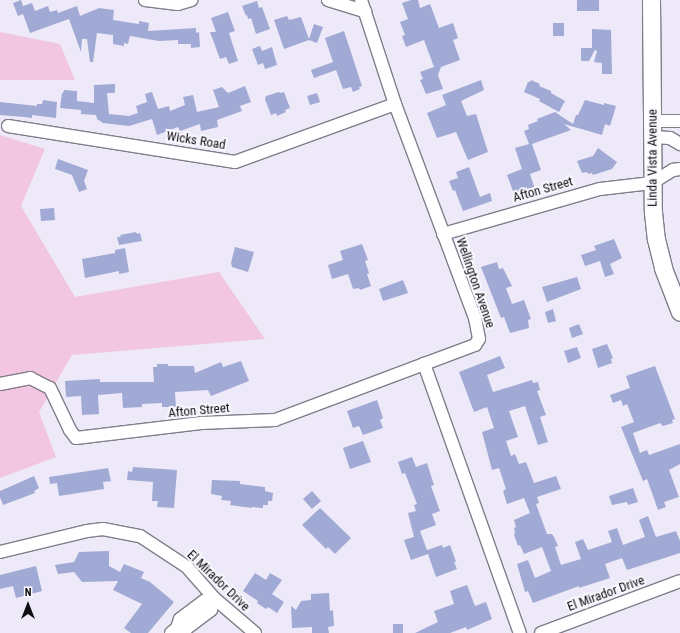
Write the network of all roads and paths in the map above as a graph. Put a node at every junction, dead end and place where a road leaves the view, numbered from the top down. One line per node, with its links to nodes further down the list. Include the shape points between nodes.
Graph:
1 (145, 0): 2 (street, via 178,4)
2 (191, 0)
3 (328, 0): 5 (street)
4 (650, 0): 9 (main road, Linda Vista Avenue)
5 (363, 5): 6 (street, Wellington Avenue)
6 (395, 104): 8 (street, Wicks Road, via 235,162); 13 (street, Wellington Avenue)
7 (680, 121): 9 (street)
8 (8, 126)
9 (652, 129): 10 (street); 12 (main road, Linda Vista Avenue)
10 (680, 144)
11 (680, 169): 12 (street, via 673,170)
12 (652, 183): 13 (street, Afton Street, via 600,188); 14 (main road, Linda Vista Avenue, via 656,240 663,268)
13 (443, 234): 15 (street, Wellington Avenue, via 475,318 479,339 475,345)
14 (680, 312)
15 (424, 364): 16 (street, Afton Street, via 275,420 201,422 76,438 50,388 30,378); 22 (street)
16 (0, 384)
17 (0, 552): 19 (street, El Mirador Drive, via 87,531 120,531 140,536 187,567)
18 (680, 581): 23 (street, El Mirador Drive)
19 (214, 598): 20 (street, via 211,610 187,628); 21 (street, El Mirador Drive)
20 (174, 631)
21 (255, 633)
22 (520, 633)
23 (541, 633)

